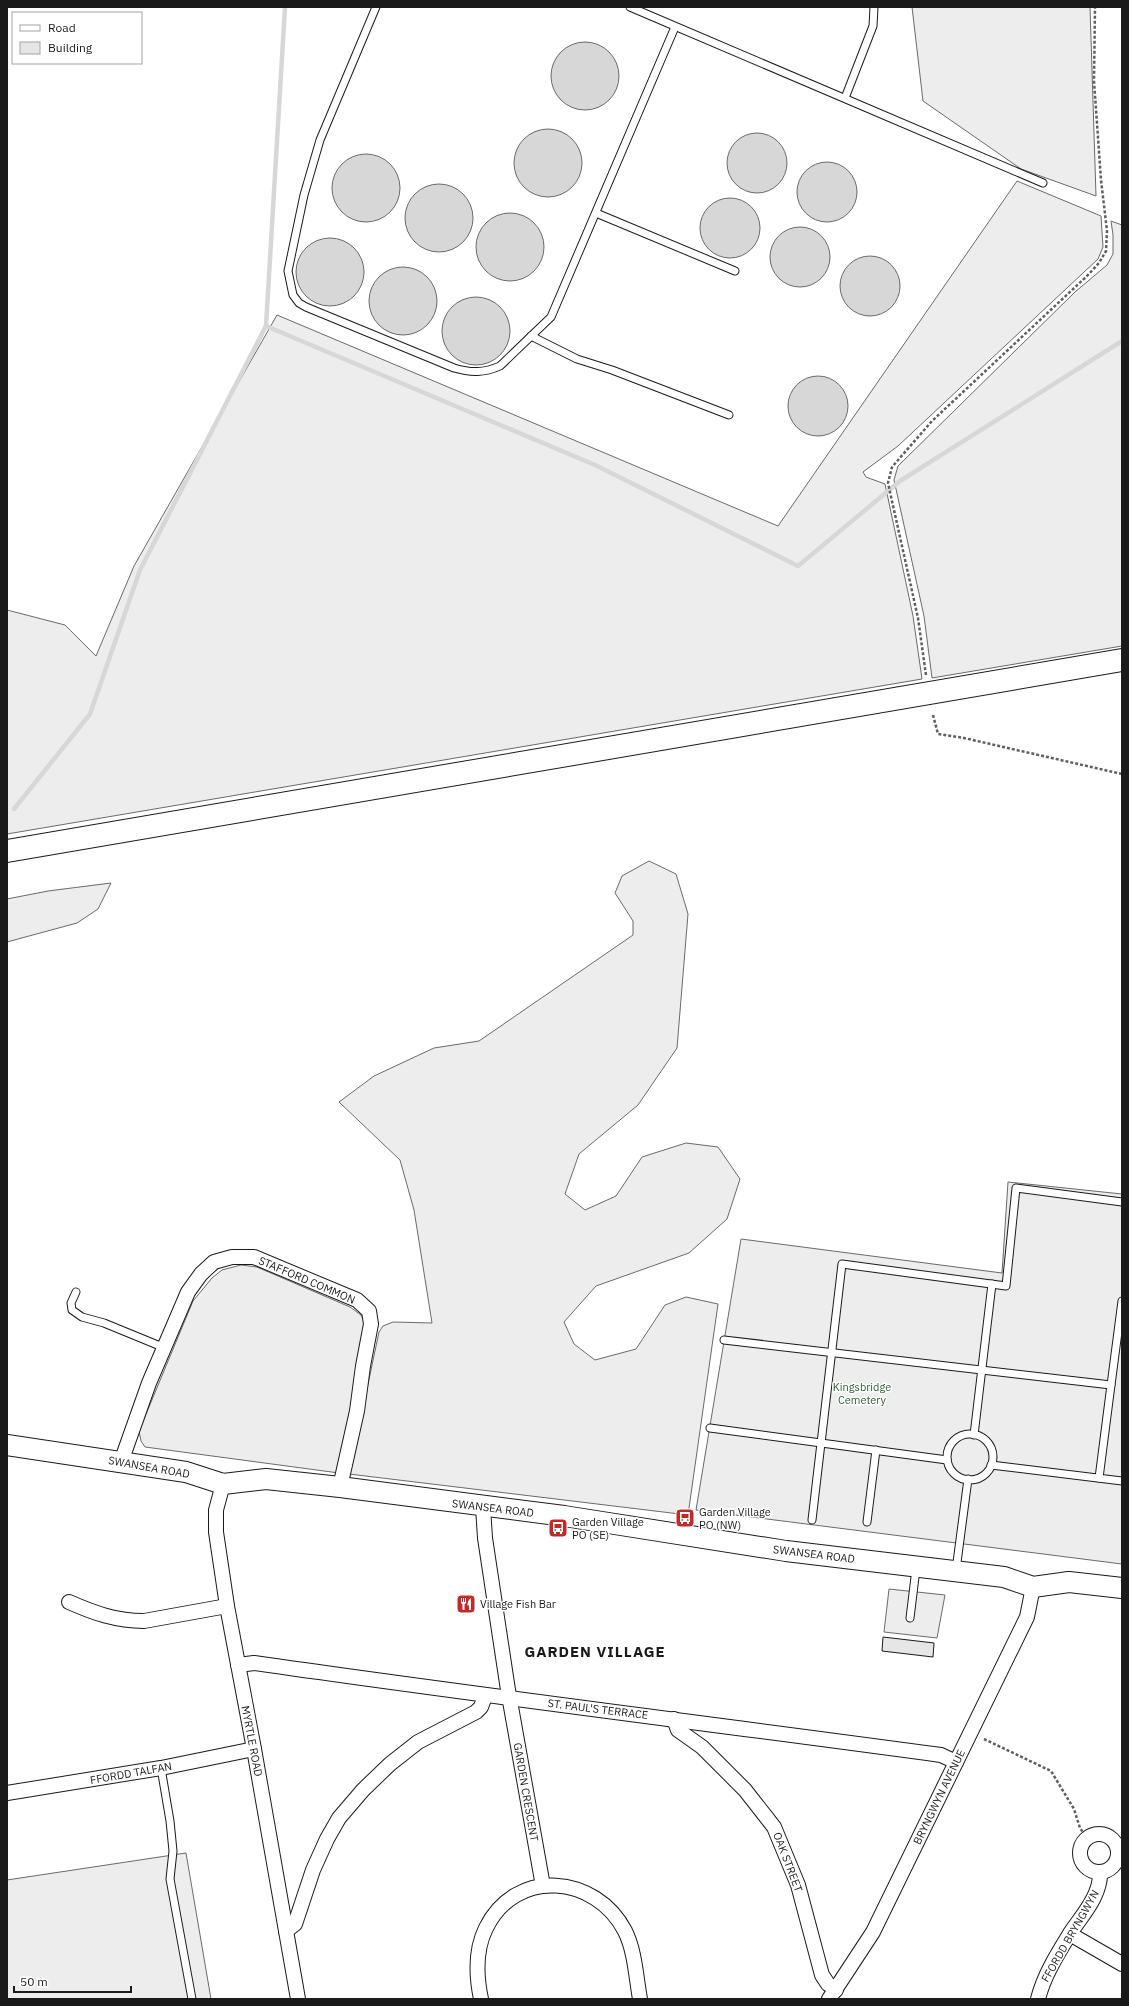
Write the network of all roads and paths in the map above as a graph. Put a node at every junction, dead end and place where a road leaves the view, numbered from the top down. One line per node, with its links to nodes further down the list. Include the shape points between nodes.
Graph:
1 (376, 7): 10 (lane, via 320,140 289,261 288,279 293,295 306,307 462,371 482,372 500,366)
2 (630, 7): 5 (lane)
3 (874, 7): 6 (lane, via 873,26)
4 (1095, 7): 13 (path, via 1094,81 1107,231 1106,251 1087,276 932,421 892,467 888,483 918,618)
5 (675, 27): 6 (lane); 8 (lane)
6 (845, 98): 7 (lane)
7 (1043, 184)
8 (596, 213): 9 (lane); 10 (lane, via 551,318)
9 (735, 271)
10 (531, 336): 11 (lane, via 577,359)
11 (729, 415)
12 (1122, 660): 16 (main road)
13 (926, 675)
14 (933, 715): 15 (path, via 938,734)
15 (1122, 774)
16 (7, 851)
17 (1122, 1202): 18 (lane, via 1016,1188 1006,1286)
18 (992, 1284): 23 (lane, via 842,1264); 24 (lane)
19 (76, 1292): 22 (lane, via 71,1303 72,1310 82,1317 104,1323)
20 (1122, 1301): 25 (lane)
21 (724, 1340): 23 (lane)
22 (165, 1348): 32 (street, STAFFORD COMMON, via 149,1383); 38 (street, STAFFORD COMMON, via 188,1292 201,1274 214,1262 232,1257 254,1257 357,1300 369,1311 371,1324 357,1411)
23 (831, 1353): 24 (lane); 28 (lane)
24 (981, 1370): 25 (lane); 27 (lane)
25 (1112, 1386): 34 (lane)
26 (710, 1428): 28 (lane)
27 (974, 1434): 31 (lane, via 961,1435 954,1440 949,1446); 33 (lane, via 988,1442 992,1454)
28 (820, 1443): 30 (lane); 40 (lane)
29 (7, 1445): 32 (main road, SWANSEA ROAD)
30 (876, 1450): 31 (lane); 41 (lane)
31 (947, 1460): 35 (lane, via 950,1469 956,1475)
32 (121, 1462): 37 (main road, SWANSEA ROAD, via 186,1472)
33 (991, 1465): 34 (lane); 35 (lane, via 982,1476)
34 (1099, 1478): 36 (lane)
35 (968, 1479): 43 (lane)
36 (1122, 1481)
37 (223, 1484): 38 (main road, SWANSEA ROAD, via 266,1480); 47 (street, MYRTLE ROAD, via 215,1523)
38 (340, 1487): 39 (main road, SWANSEA ROAD)
39 (484, 1507): 42 (main road, SWANSEA ROAD, via 564,1516 786,1551); 51 (street, GARDEN CRESCENT, via 485,1538)
40 (812, 1520)
41 (867, 1522)
42 (917, 1565): 43 (main road, SWANSEA ROAD); 48 (lane)
43 (956, 1570): 44 (main road, SWANSEA ROAD, via 1004,1576)
44 (1033, 1587): 45 (main road, SWANSEA ROAD, via 1069,1582); 53 (street, BRYNGWYN AVENUE, via 1027,1617)
45 (1122, 1588)
46 (69, 1602): 47 (street, via 95,1614 130,1621 144,1621)
47 (227, 1606): 49 (street, MYRTLE ROAD)
48 (910, 1618)
49 (238, 1665): 50 (street, ST. PAUL'S TERRACE, via 254,1663); 54 (street, MYRTLE ROAD)
50 (485, 1696): 51 (street, ST. PAUL'S TERRACE); 61 (street, via 476,1712 418,1742 390,1764 340,1818 326,1839 295,1924)
51 (510, 1699): 52 (street, ST. PAUL'S TERRACE); 60 (street, GARDEN CRESCENT)
52 (674, 1719): 55 (street, ST. PAUL'S TERRACE, via 941,1754); 64 (street, OAK STREET, via 678,1730 702,1747 745,1790 774,1827 798,1885 822,1975)
53 (971, 1733): 55 (street, BRYNGWYN AVENUE); 58 (path, via 1051,1771 1074,1809 1080,1828)
54 (254, 1749): 56 (street, FFORDD TALFAN); 61 (street, MYRTLE ROAD)
55 (956, 1762): 64 (street, BRYNGWYN AVENUE, via 873,1932)
56 (161, 1768): 57 (street, FFORDD TALFAN); 65 (lane, via 173,1851 170,1879)
57 (7, 1793)
58 (1087, 1838): 59 (street, via 1080,1848 1081,1860 1088,1869); 59 (street, via 1098,1834 1104,1835 1117,1846 1115,1864)
59 (1100, 1872): 62 (street, FFORDD BRYNGWYN, via 1098,1889)
60 (543, 1886): 67 (street, via 531,1888 512,1898 487,1926 479,1948 477,1964); 68 (street, via 563,1886 584,1891 601,1901 618,1919 629,1939)
61 (286, 1931): 66 (street, MYRTLE ROAD)
62 (1070, 1934): 63 (street); 69 (street, FFORDD BRYNGWYN, via 1043,1982)
63 (1122, 1964)
64 (833, 1995)
65 (192, 1999)
66 (298, 1999)
67 (481, 1999)
68 (640, 1999)
69 (1038, 1999)

